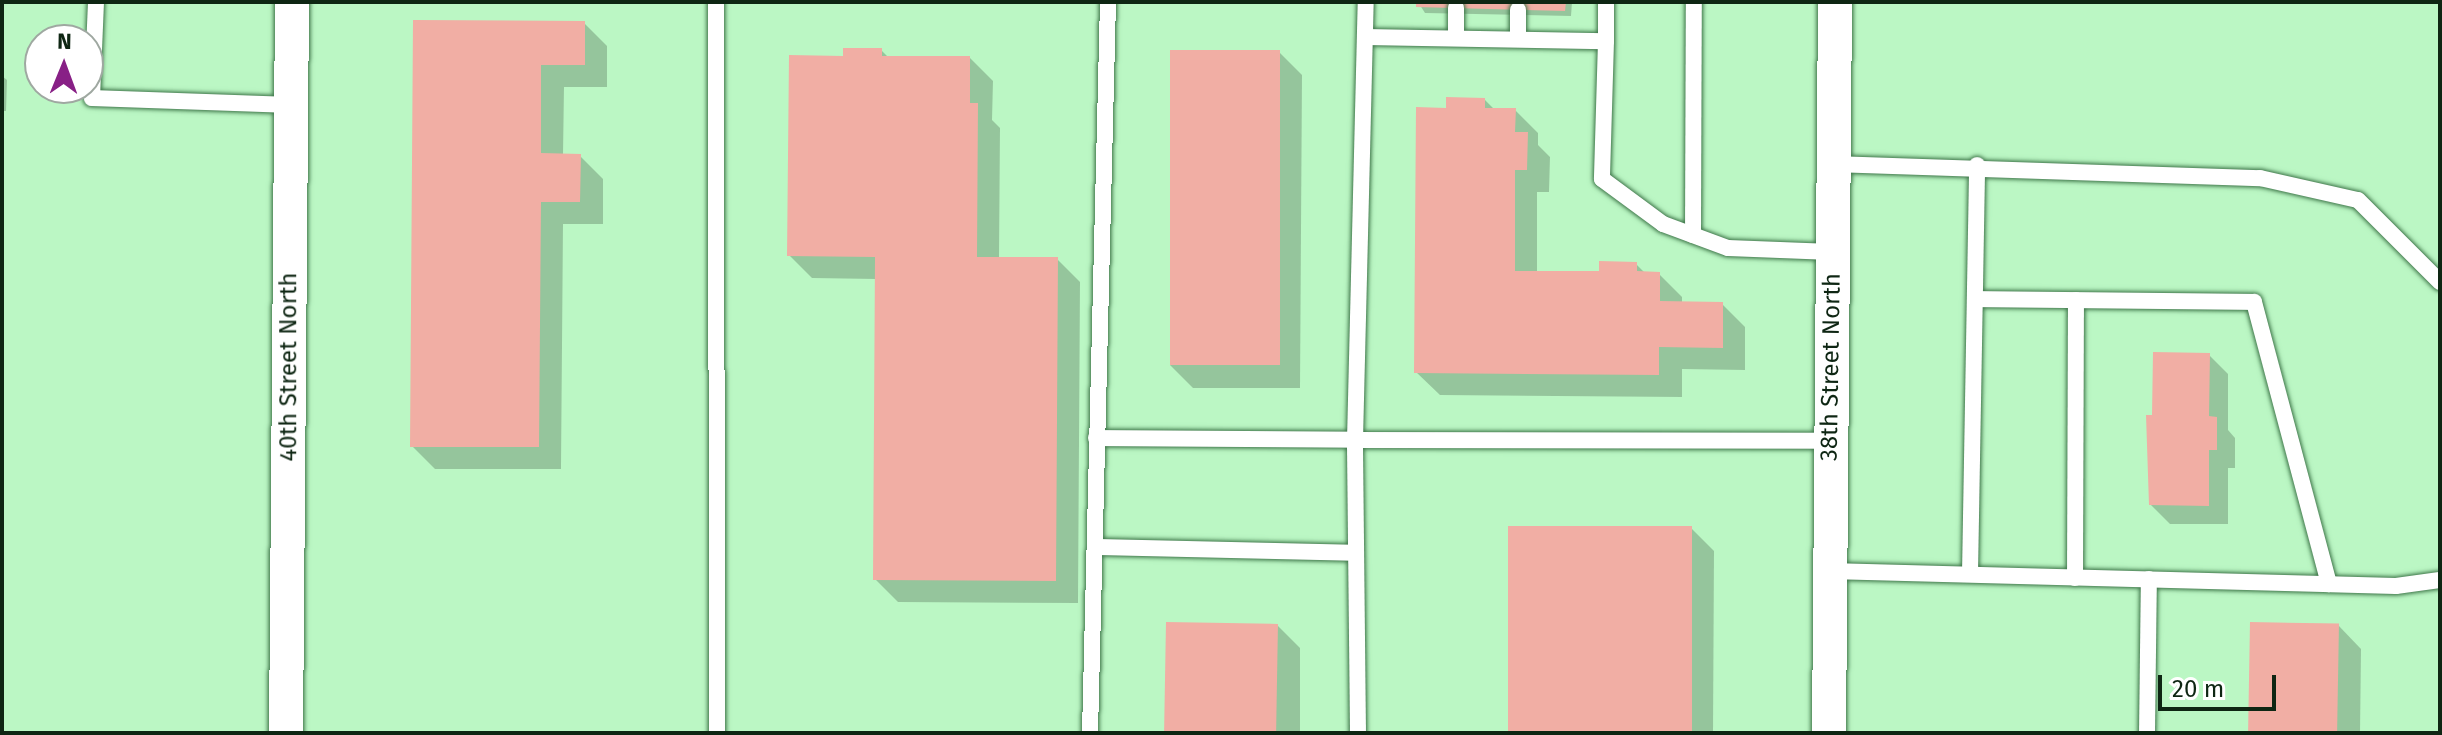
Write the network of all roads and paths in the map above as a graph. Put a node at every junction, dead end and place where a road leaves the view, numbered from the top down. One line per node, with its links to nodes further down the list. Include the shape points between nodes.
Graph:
1 (96, 2): 15 (lane, via 92,98)
2 (292, 2): 15 (street, 40th Street North)
3 (716, 2): 35 (lane)
4 (1108, 2): 23 (lane)
5 (1366, 2): 11 (lane)
6 (1606, 2): 14 (lane)
7 (1694, 2): 18 (lane)
8 (1835, 2): 16 (street, 38th Street North)
9 (1456, 8): 12 (lane)
10 (1518, 10): 13 (lane)
11 (1365, 37): 12 (lane); 24 (lane)
12 (1456, 38): 13 (lane)
13 (1518, 39): 14 (lane)
14 (1606, 41): 18 (lane, via 1602,179 1663,224)
15 (291, 105): 34 (street, 40th Street North)
16 (1833, 164): 17 (lane); 19 (street, 38th Street North)
17 (1977, 165): 20 (lane, via 2260,178 2358,200); 21 (lane)
18 (1693, 235): 19 (lane, via 1728,248)
19 (1832, 252): 25 (street, 38th Street North)
20 (2440, 282)
21 (1975, 299): 22 (lane); 29 (lane)
22 (2076, 300): 30 (lane); 33 (lane, via 2254,302)
23 (1096, 438): 24 (lane); 26 (lane)
24 (1355, 440): 25 (lane); 27 (lane)
25 (1831, 441): 28 (street, 38th Street North)
26 (1095, 547): 27 (lane); 36 (lane)
27 (1356, 553): 37 (lane)
28 (1829, 571): 29 (lane); 38 (street, 38th Street North)
29 (1970, 574): 30 (lane)
30 (2075, 578): 31 (lane)
31 (2149, 579): 33 (lane); 39 (lane)
32 (2440, 580): 33 (lane, via 2396,586)
33 (2329, 584)
34 (286, 733)
35 (717, 733)
36 (1090, 733)
37 (1358, 733)
38 (1829, 733)
39 (2147, 733)

